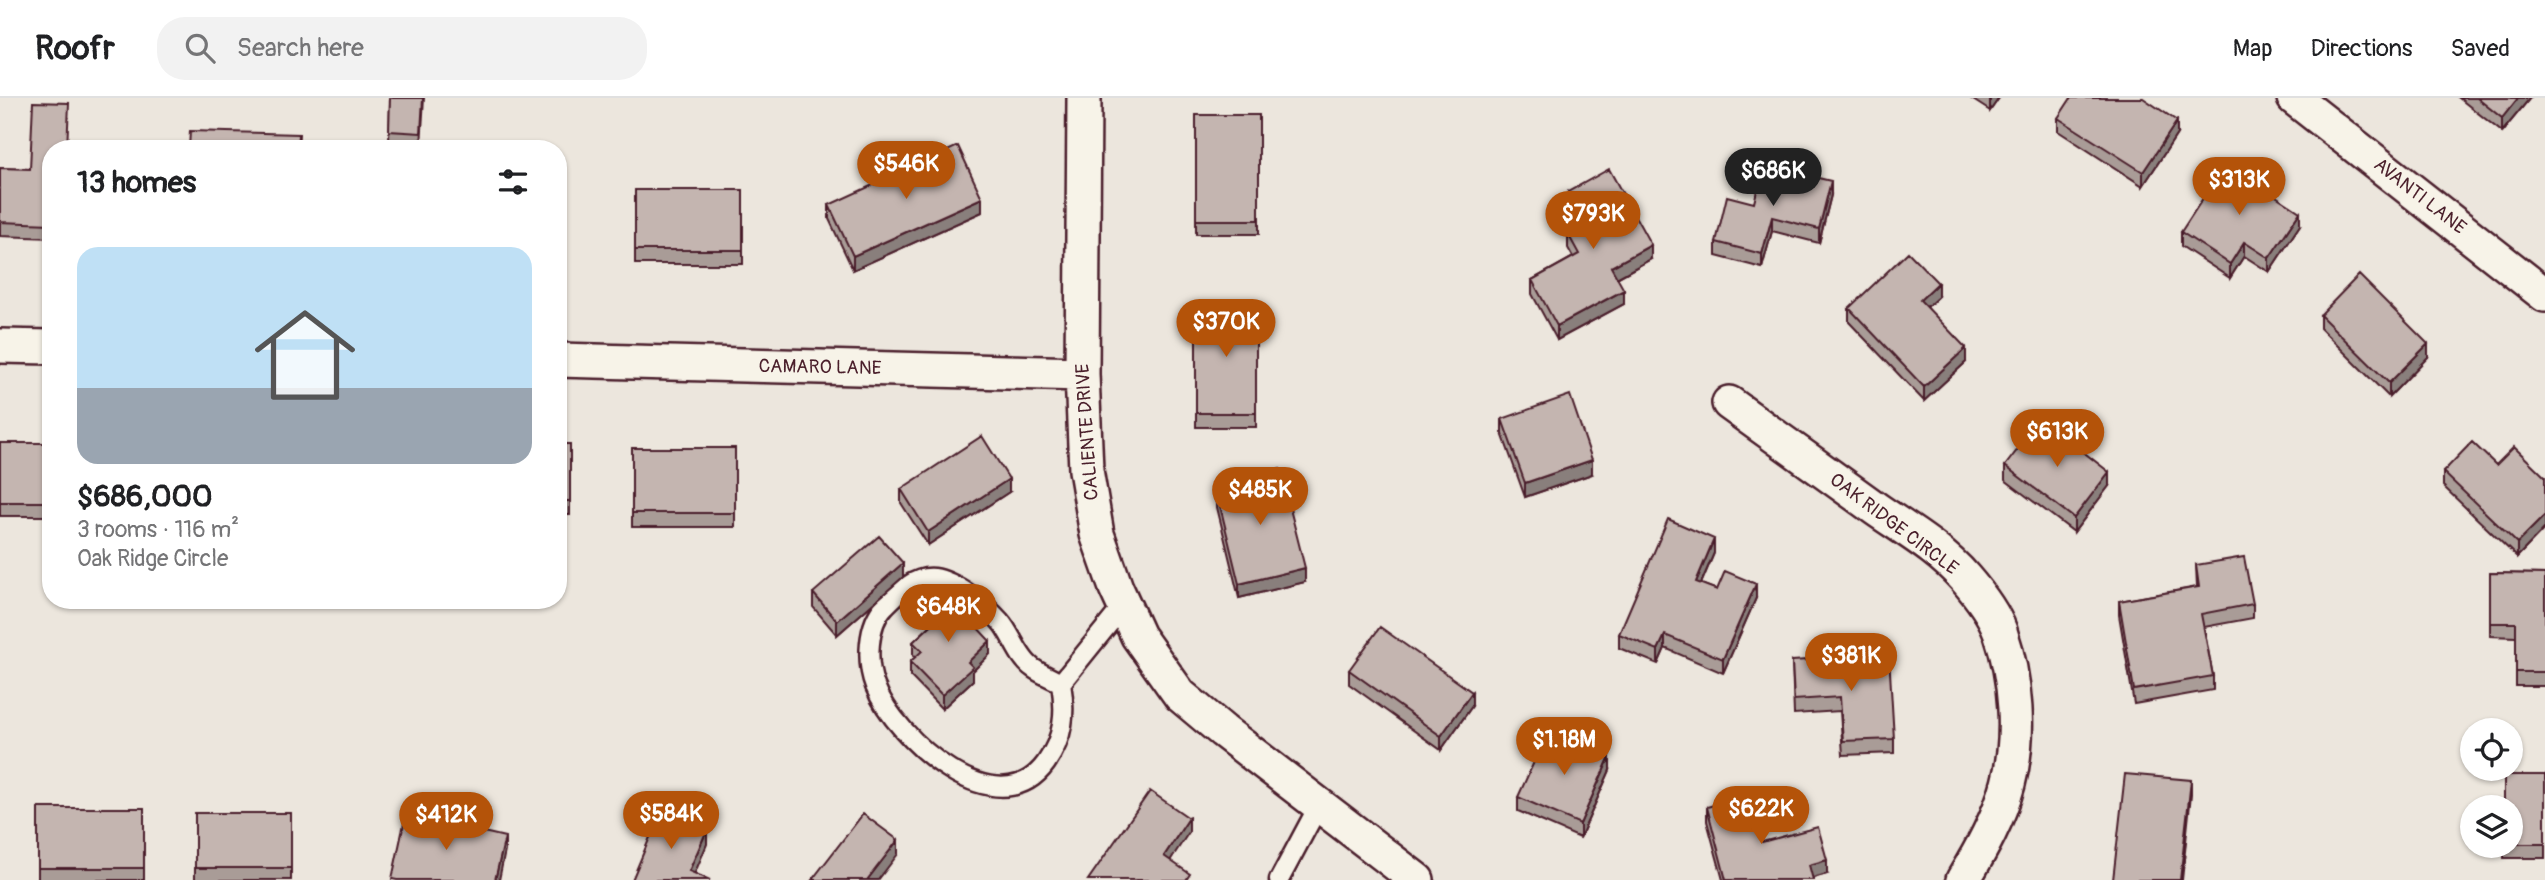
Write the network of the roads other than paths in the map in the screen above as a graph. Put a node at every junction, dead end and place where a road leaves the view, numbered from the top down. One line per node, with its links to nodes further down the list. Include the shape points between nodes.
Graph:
1 (1084, 98): 7 (street, CALIENTE DRIVE)
2 (2294, 98): 3 (street, AVANTI LANE)
3 (2545, 295)
4 (0, 346): 5 (street)
5 (42, 347)
6 (567, 360): 7 (street, CAMARO LANE)
7 (1082, 374): 9 (street, CALIENTE DRIVE, via 1086,470 1097,534)
8 (1729, 403): 14 (street, OAK RIDGE CIRCLE, via 1923,542 1963,576 1999,629 2011,682 2014,754 1998,814)
9 (1124, 605): 10 (lane); 11 (street, CALIENTE DRIVE, via 1138,636 1180,695)
10 (1061, 683): 10 (lane, via 1065,718 1053,753 1039,773 1020,785 1000,788 971,782 925,753 890,712 874,686 872,628 879,612 901,590 917,580 933,578 969,595 999,620 1031,668)
11 (1319, 804): 12 (lane); 13 (street, CALIENTE DRIVE)
12 (1279, 880)
13 (1417, 880)
14 (1963, 880)

